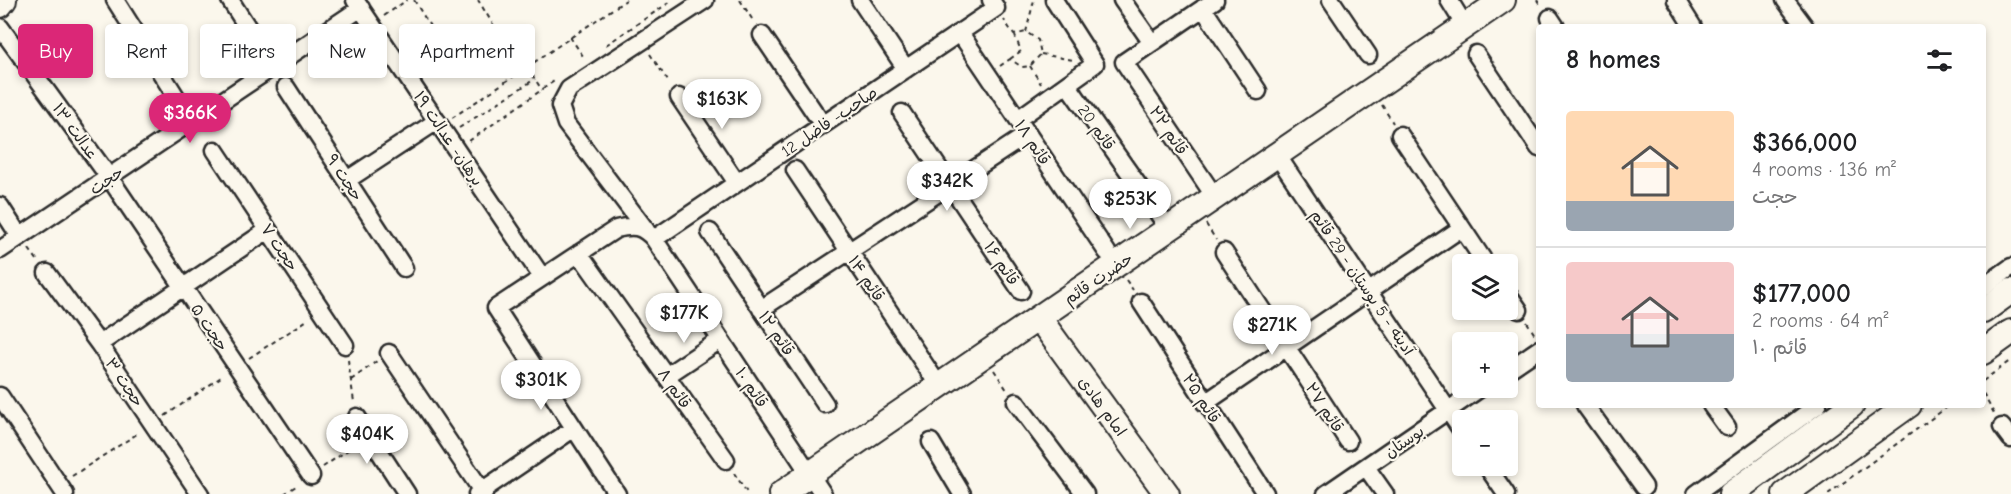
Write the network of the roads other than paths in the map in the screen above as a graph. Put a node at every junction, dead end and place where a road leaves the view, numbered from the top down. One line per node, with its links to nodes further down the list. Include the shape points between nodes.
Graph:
1 (4, 0): 16 (street)
2 (115, 0): 36 (street)
3 (230, 0): 17 (street)
4 (705, 0): 55 (street, قائم ۱۰, via 569,89 561,106 567,124)
5 (860, 0): 28 (street)
6 (1054, 0): 30 (street, via 1095,64)
7 (1122, 0): 24 (street)
8 (1331, 0): 27 (street)
9 (1449, 0): 20 (street)
10 (1503, 0): 20 (street, حضرت قائم)
11 (1676, 0): 18 (street)
12 (1785, 0): 19 (street)
13 (358, 4): 25 (street, حجت); 38 (street, برهان- عدالت ۱۹)
14 (994, 4): 22 (street, صاحب- فاضل 12)
15 (1209, 4): 24 (street); 32 (street)
16 (0, 5)
17 (245, 24)
18 (1691, 24)
19 (1803, 24)
20 (1465, 26): 43 (street, حضرت قائم)
21 (0, 27): 45 (street, عدالت ۱۳)
22 (960, 33): 28 (street, صاحب- فاضل 12); 35 (street, قائم ۱۸)
23 (762, 35): 37 (street)
24 (1152, 43): 49 (street, قائم ۲۲, via 1124,62)
25 (296, 50)
26 (1476, 54): 41 (street)
27 (1368, 55)
28 (906, 69): 37 (street, صاحب- فاضل 12)
29 (257, 78): 36 (street, حجت)
30 (1067, 84): 35 (street); 51 (street, قائم 20)
31 (286, 87): 46 (street, حجت ۹)
32 (1258, 91)
33 (679, 97): 47 (street)
34 (902, 113): 48 (street, قائم ۱۶)
35 (1018, 119): 39 (street, قائم ۱۸)
36 (192, 122): 45 (street, حجت)
37 (823, 125): 47 (street, صاحب- فاضل 12)
38 (442, 128): 46 (street); 66 (street, برهان- عدالت ۱۹)
39 (1028, 134): 48 (street); 62 (street, قائم ۱۸)
40 (1400, 135): 52 (street)
41 (1536, 144)
42 (215, 150): 53 (street, حجت ۷)
43 (1277, 155): 49 (street, حضرت قائم); 69 (street, آدینه - 5 بوستان - 29 قائم)
44 (795, 170): 58 (street, قائم ۱۴)
45 (110, 177): 56 (street, حجت); 67 (street, حجت ۵)
46 (347, 180): 64 (street, حجت ۹)
47 (737, 183): 55 (street, صاحب- فاضل 12)
48 (950, 185): 58 (street); 68 (street, قائم ۱۶)
49 (1206, 203): 51 (street, حضرت قائم)
50 (0, 206): 56 (street)
51 (1169, 228): 62 (street, حضرت قائم)
52 (1460, 229): 61 (street); 69 (street)
53 (268, 230): 67 (street); 77 (street, حجت ۷)
54 (710, 232): 72 (street, قائم ۱۲)
55 (650, 235): 60 (street, via 634,225 616,229); 75 (street, قائم ۱۰)
56 (20, 237): 57 (street, حجت)
57 (0, 250)
58 (849, 251): 72 (street); 84 (street, قائم ۱۴)
59 (1224, 252): 78 (street, قائم ۲۷)
60 (579, 253): 66 (street); 83 (street, قائم ۸)
61 (1479, 254)
62 (1112, 258): 73 (street, حضرت قائم)
63 (2011, 267): 70 (street)
64 (404, 268)
65 (47, 273): 76 (street, حجت ۳)
66 (542, 277): 99 (street, via 496,308)
67 (183, 287): 76 (street); 104 (street, حجت ۵)
68 (1021, 291)
69 (1369, 291): 78 (street); 95 (street, آدینه - 5 بوستان - 29 قائم)
70 (1990, 293)
71 (1141, 302): 88 (street, قائم ۲۵)
72 (761, 309): 89 (street, قائم ۱۲)
73 (1039, 318): 84 (street, حضرت قائم); 117 (street, امام هادی)
74 (2011, 332): 80 (street)
75 (720, 340): 83 (street); 106 (street, قائم ۱۰)
76 (99, 344): 112 (street, حجت ۳)
77 (345, 345)
78 (1287, 348): 88 (street); 100 (street, قائم ۲۷)
79 (1536, 350): 82 (street)
80 (1986, 350)
81 (389, 353): 110 (street)
82 (1518, 363)
83 (666, 376): 102 (street, قائم ۸)
84 (939, 386): 106 (street, حضرت قائم)
85 (0, 396): 108 (street)
86 (1466, 398): 95 (street, بوستان)
87 (1016, 402): 109 (street)
88 (1205, 403): 111 (street, قائم ۲۵)
89 (825, 404)
90 (1586, 408): 107 (street)
91 (1713, 408): 98 (street)
92 (1810, 408): 121 (street)
93 (1848, 408): 122 (street)
94 (1905, 408): 123 (street)
95 (1449, 410): 96 (street, آدینه - 5 بوستان - 29 قائم); 103 (street, بوستان)
96 (1452, 415)
97 (357, 417): 113 (street)
98 (1727, 427)
99 (573, 429): 110 (street); 114 (street)
100 (1348, 441)
101 (931, 442): 116 (street)
102 (726, 460)
103 (1366, 467): 118 (street, بوستان); 119 (street)
104 (310, 476)
105 (1494, 476): 120 (street)
106 (816, 484): 115 (street, حضرت قائم)
107 (1644, 487)
108 (62, 489)
109 (1080, 492)
110 (481, 493)
111 (1265, 493)
112 (200, 494)
113 (407, 494)
114 (617, 494)
115 (781, 494)
116 (962, 494)
117 (1167, 494)
118 (1326, 494)
119 (1385, 494)
120 (1506, 494)
121 (1696, 494)
122 (1731, 494)
123 (1785, 494)

